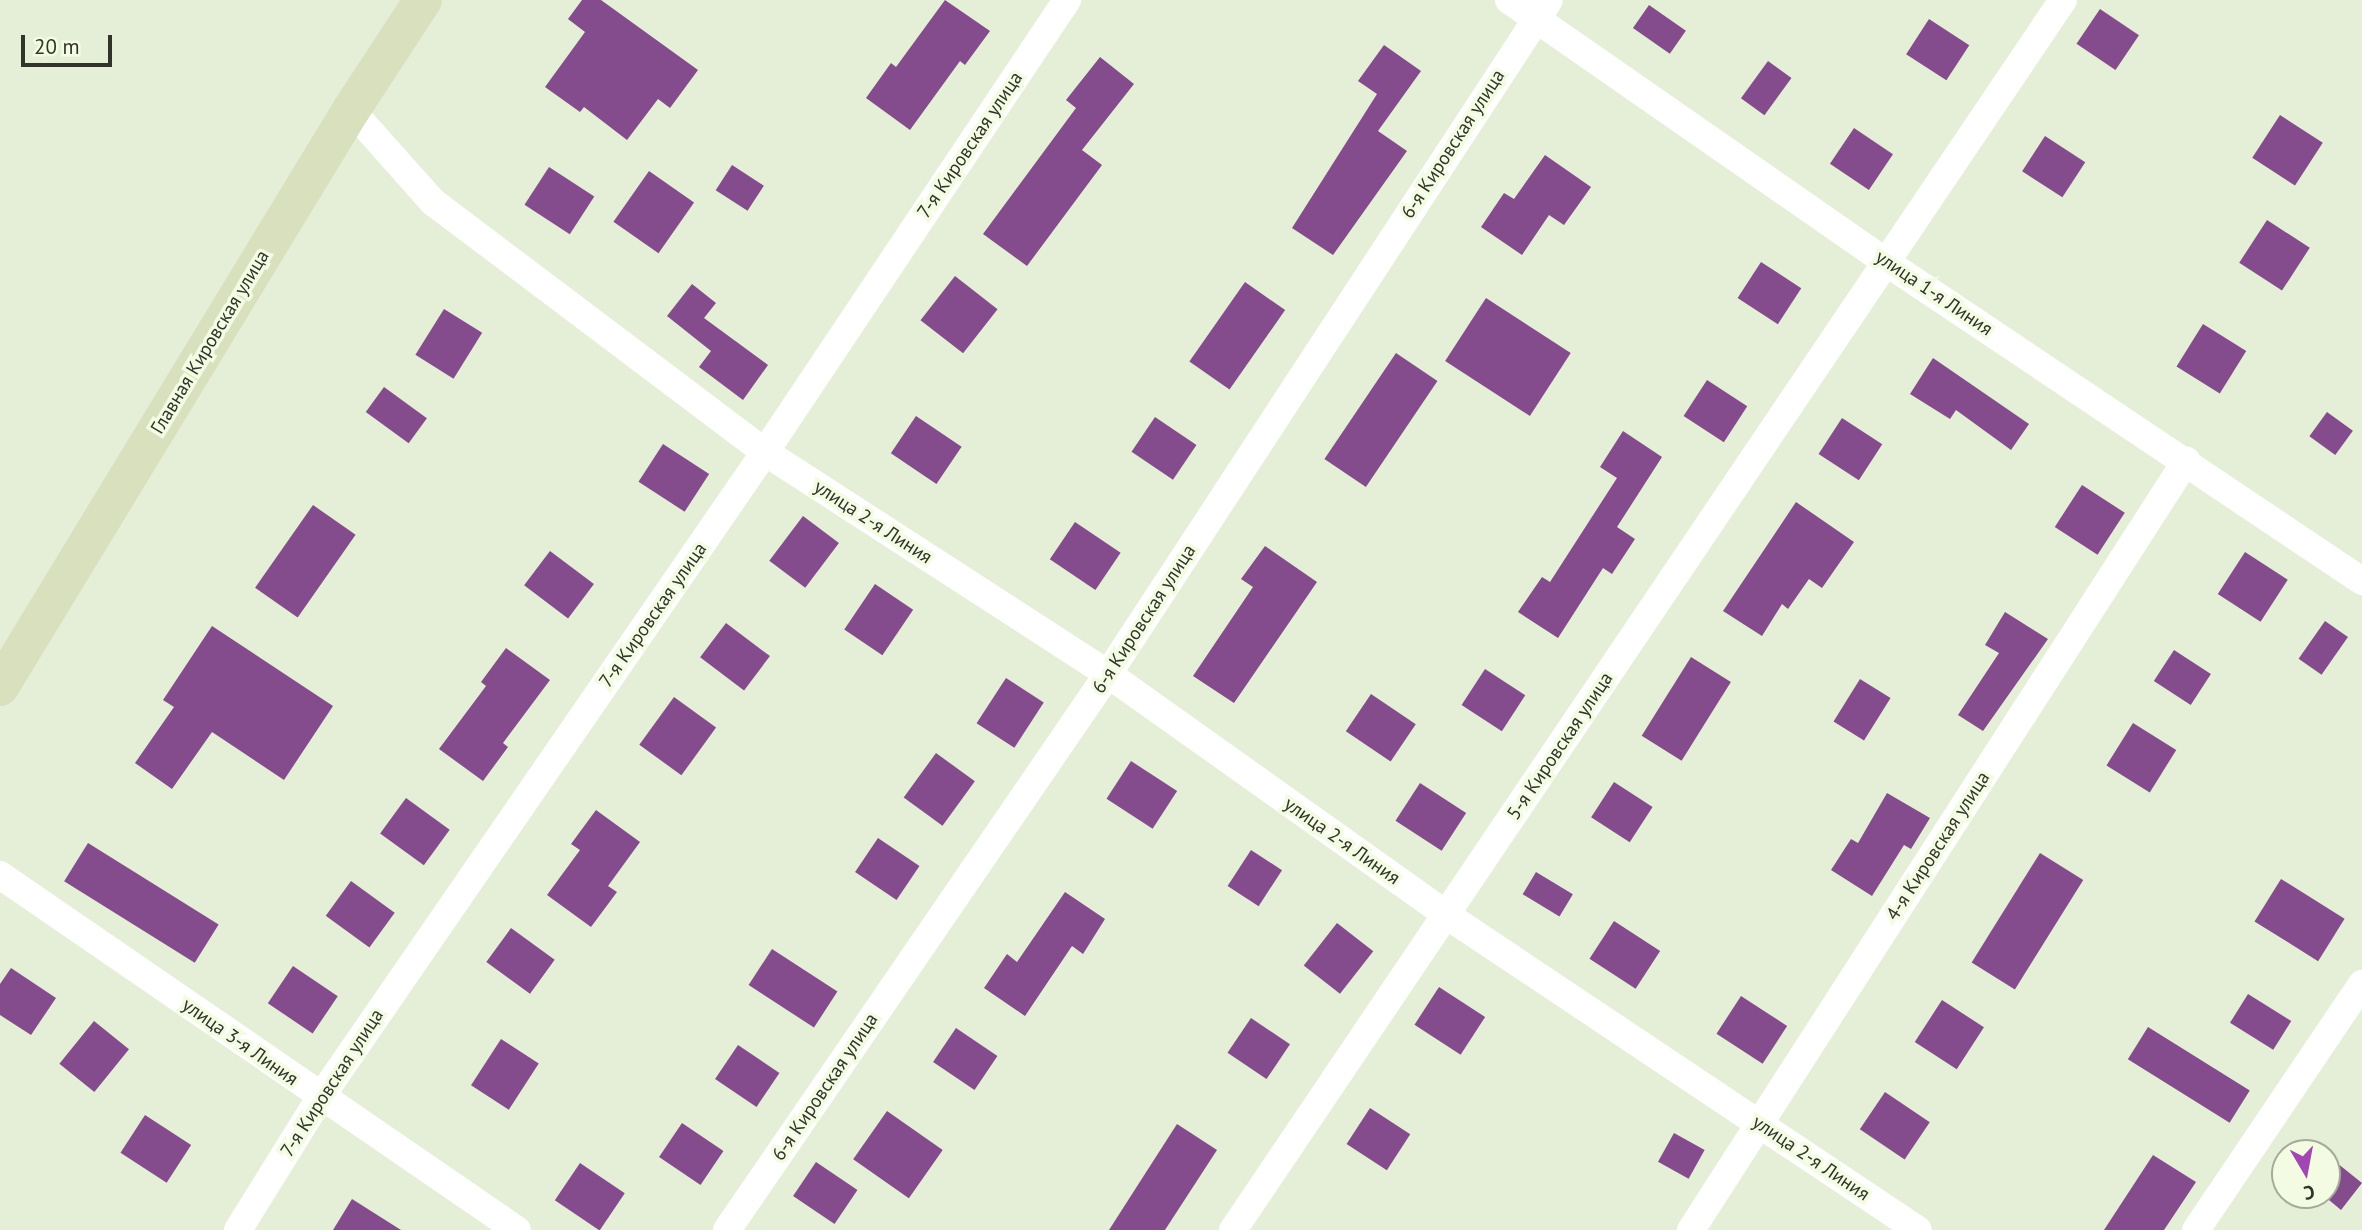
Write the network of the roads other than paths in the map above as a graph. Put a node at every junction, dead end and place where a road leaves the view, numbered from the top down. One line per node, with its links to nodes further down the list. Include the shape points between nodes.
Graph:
1 (423, 0): 6 (main road, Главная Кировская улица)
2 (1067, 0): 8 (street, 7-я Кировская улица)
3 (1509, 0): 5 (street, улица 1-я Линия)
4 (2063, 0): 7 (street, 5-я Кировская улица)
5 (1542, 9): 7 (street, улица 1-я Линия); 11 (street, 6-я Кировская улица)
6 (351, 110): 8 (street, улица 2-я Линия, via 433,202); 12 (main road, Главная Кировская улица)
7 (1884, 260): 9 (street, улица 1-я Линия); 14 (street, 5-я Кировская улица)
8 (765, 452): 11 (street, улица 2-я Линия); 16 (street, 7-я Кировская улица)
9 (2186, 461): 10 (street, улица 1-я Линия); 17 (street, 4-я Кировская улица)
10 (2362, 581)
11 (1108, 674): 14 (street, улица 2-я Линия); 20 (street, 6-я Кировская улица)
12 (0, 687)
13 (0, 874): 16 (street, улица 3-я Линия)
14 (1448, 916): 17 (street, улица 2-я Линия); 21 (street, 5-я Кировская улица)
15 (2362, 984): 24 (street)
16 (320, 1098): 18 (street, 7-я Кировская улица); 19 (street, улица 3-я Линия)
17 (1760, 1123): 22 (street, 4-я Кировская улица); 23 (street, улица 2-я Линия)
18 (239, 1230)
19 (517, 1230)
20 (727, 1230)
21 (1233, 1230)
22 (1690, 1230)
23 (1918, 1230)
24 (2196, 1230)

